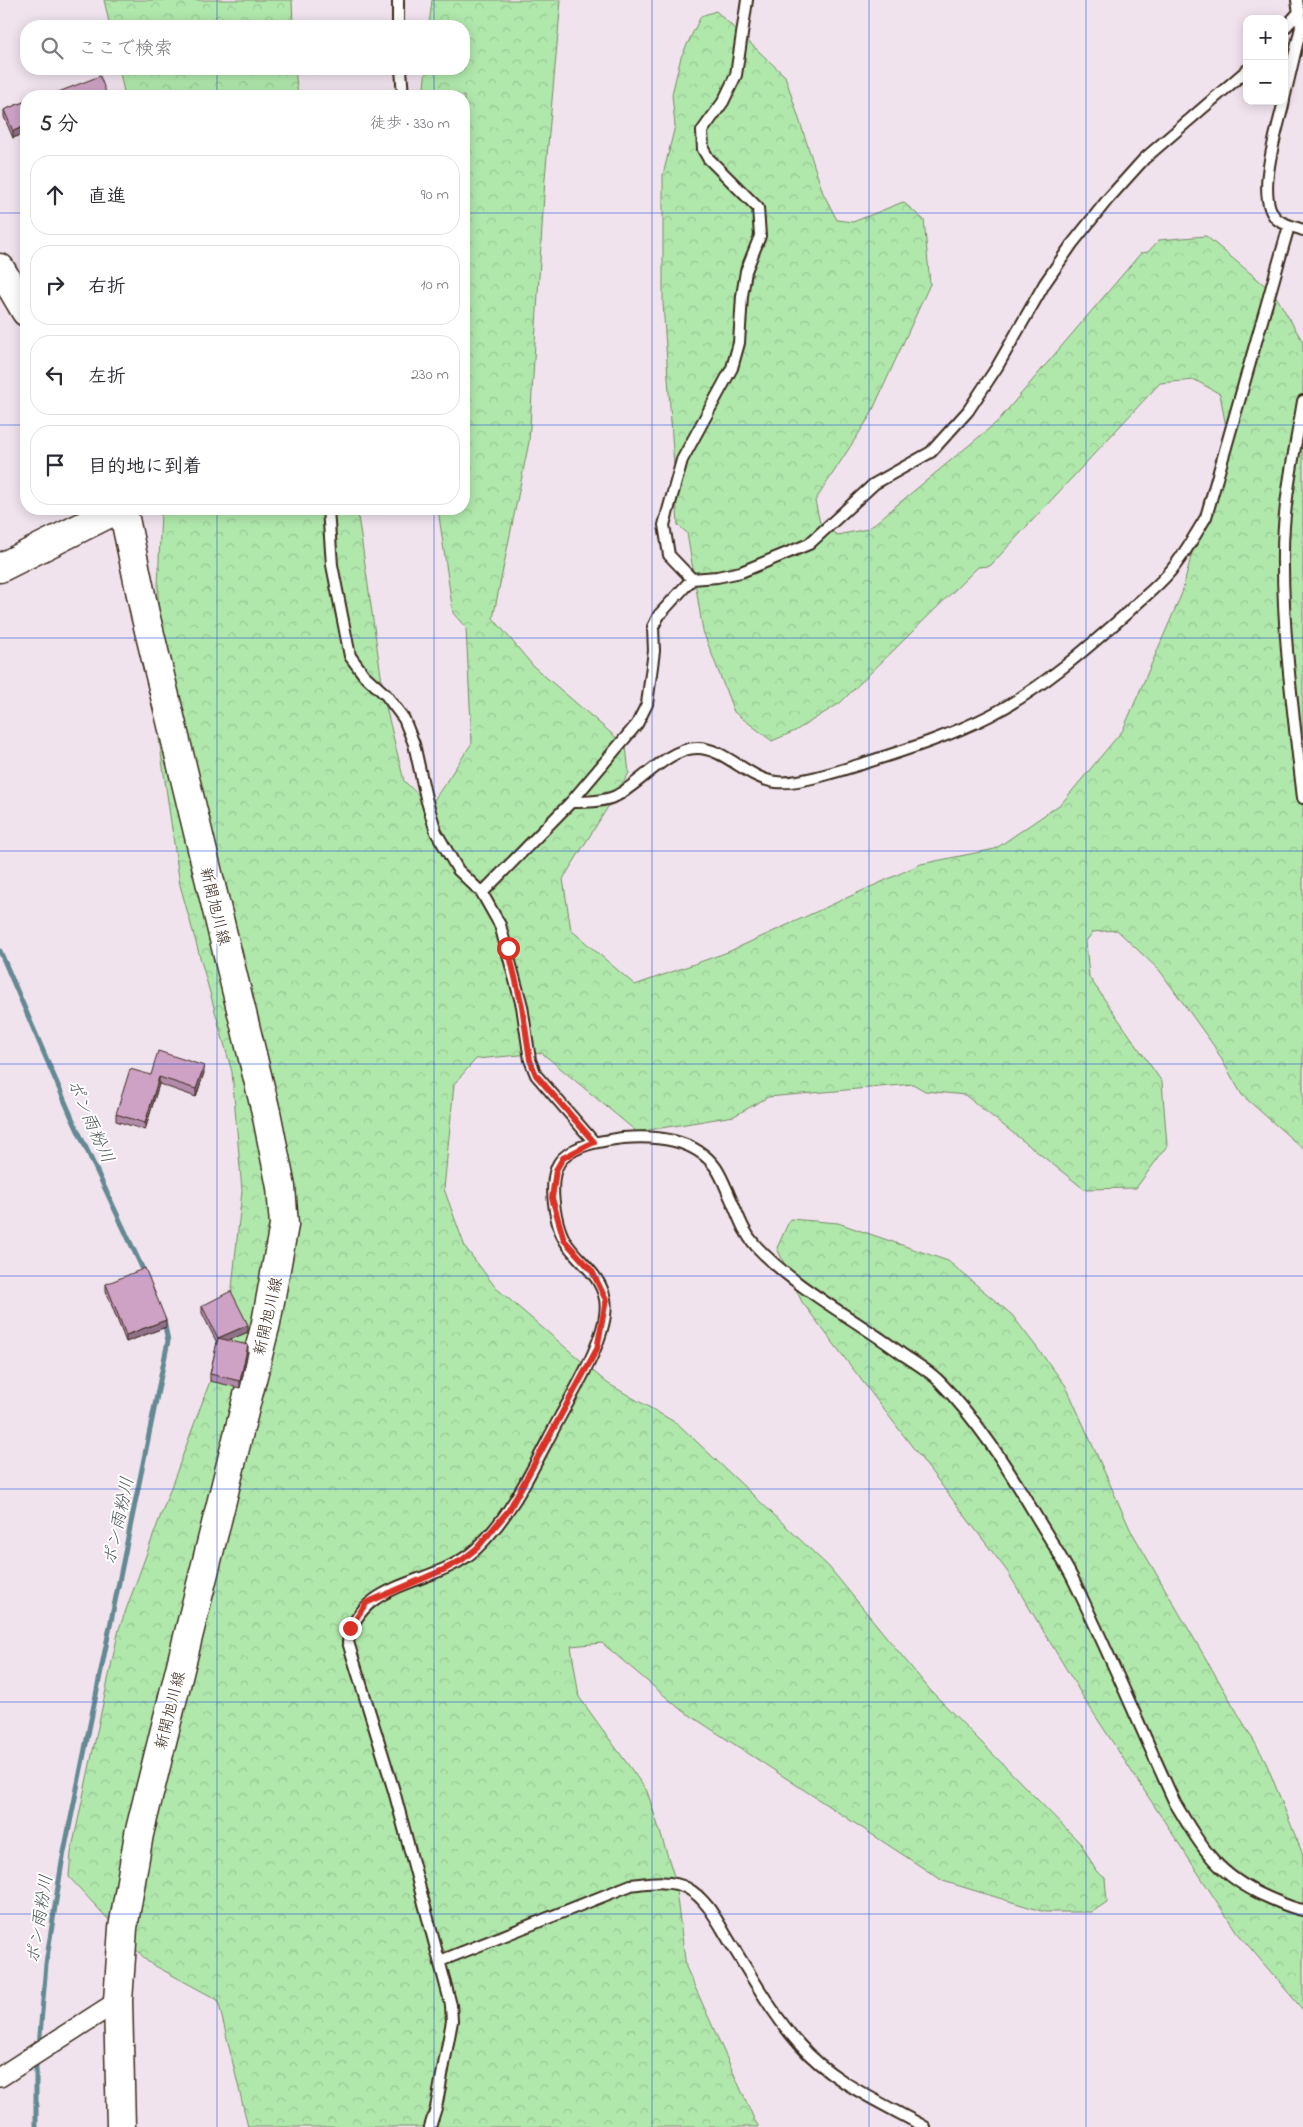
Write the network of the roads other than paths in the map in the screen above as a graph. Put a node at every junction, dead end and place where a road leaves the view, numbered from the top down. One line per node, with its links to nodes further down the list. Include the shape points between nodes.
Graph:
1 (398, 0): 5 (lane)
2 (746, 0): 21 (lane, via 736,74 723,102 702,131 703,149 758,208 760,236 746,272 739,343 732,368 682,460 664,525 670,555)
3 (1297, 0): 4 (lane)
4 (1300, 11): 6 (lane); 9 (lane, via 1298,45)
5 (398, 20)
6 (1288, 24)
7 (1243, 73): 21 (lane, via 1144,160 1108,199 1045,283 968,411 931,452 874,484 809,544 741,572)
8 (401, 75): 10 (lane)
9 (1288, 84)
10 (403, 90)
11 (1283, 105): 12 (lane, via 1265,183 1271,211)
12 (1289, 226): 13 (lane); 23 (lane, via 1206,518 1167,576 1092,644 1028,692 992,714 914,747 855,766 791,782 775,782 754,775 718,754 698,748 667,760 616,796)
13 (1303, 230)
14 (0, 268): 15 (main road)
15 (20, 302)
16 (1303, 401): 22 (lane, via 1285,514 1283,552 1290,676)
17 (106, 515): 20 (main road)
18 (125, 515): 28 (main road, 新開旭川線, via 144,614 266,1112 281,1187 284,1225 266,1323 139,1834 122,1928)
19 (328, 515): 24 (lane, via 332,565 350,656 404,719 414,744 436,832 458,870)
20 (0, 568)
21 (692, 579): 23 (lane, via 659,615 653,627 654,652 647,704 637,724)
22 (1303, 798)
23 (571, 802): 24 (lane)
24 (482, 893): 25 (lane, via 500,925 508,948 522,1006 530,1060 536,1075)
25 (594, 1142): 26 (lane, via 645,1136 687,1146 702,1154 716,1169 740,1224 754,1244 798,1283 938,1380 1008,1468 1071,1576 1175,1803 1194,1835 1223,1871 1243,1886); 27 (lane, via 563,1158 556,1170 552,1198 564,1240 592,1271 606,1300 597,1349 509,1510 477,1548 462,1560 366,1603 350,1628 348,1642 394,1792)
26 (1303, 1910)
27 (440, 1961): 31 (lane, via 452,2021); 32 (lane, via 631,1886 660,1883 687,1887 705,1902 770,2006 799,2044 827,2072)
28 (118, 2001): 29 (street); 30 (main road, 新開旭川線)
29 (0, 2077)
30 (121, 2127)
31 (430, 2127)
32 (925, 2127)

